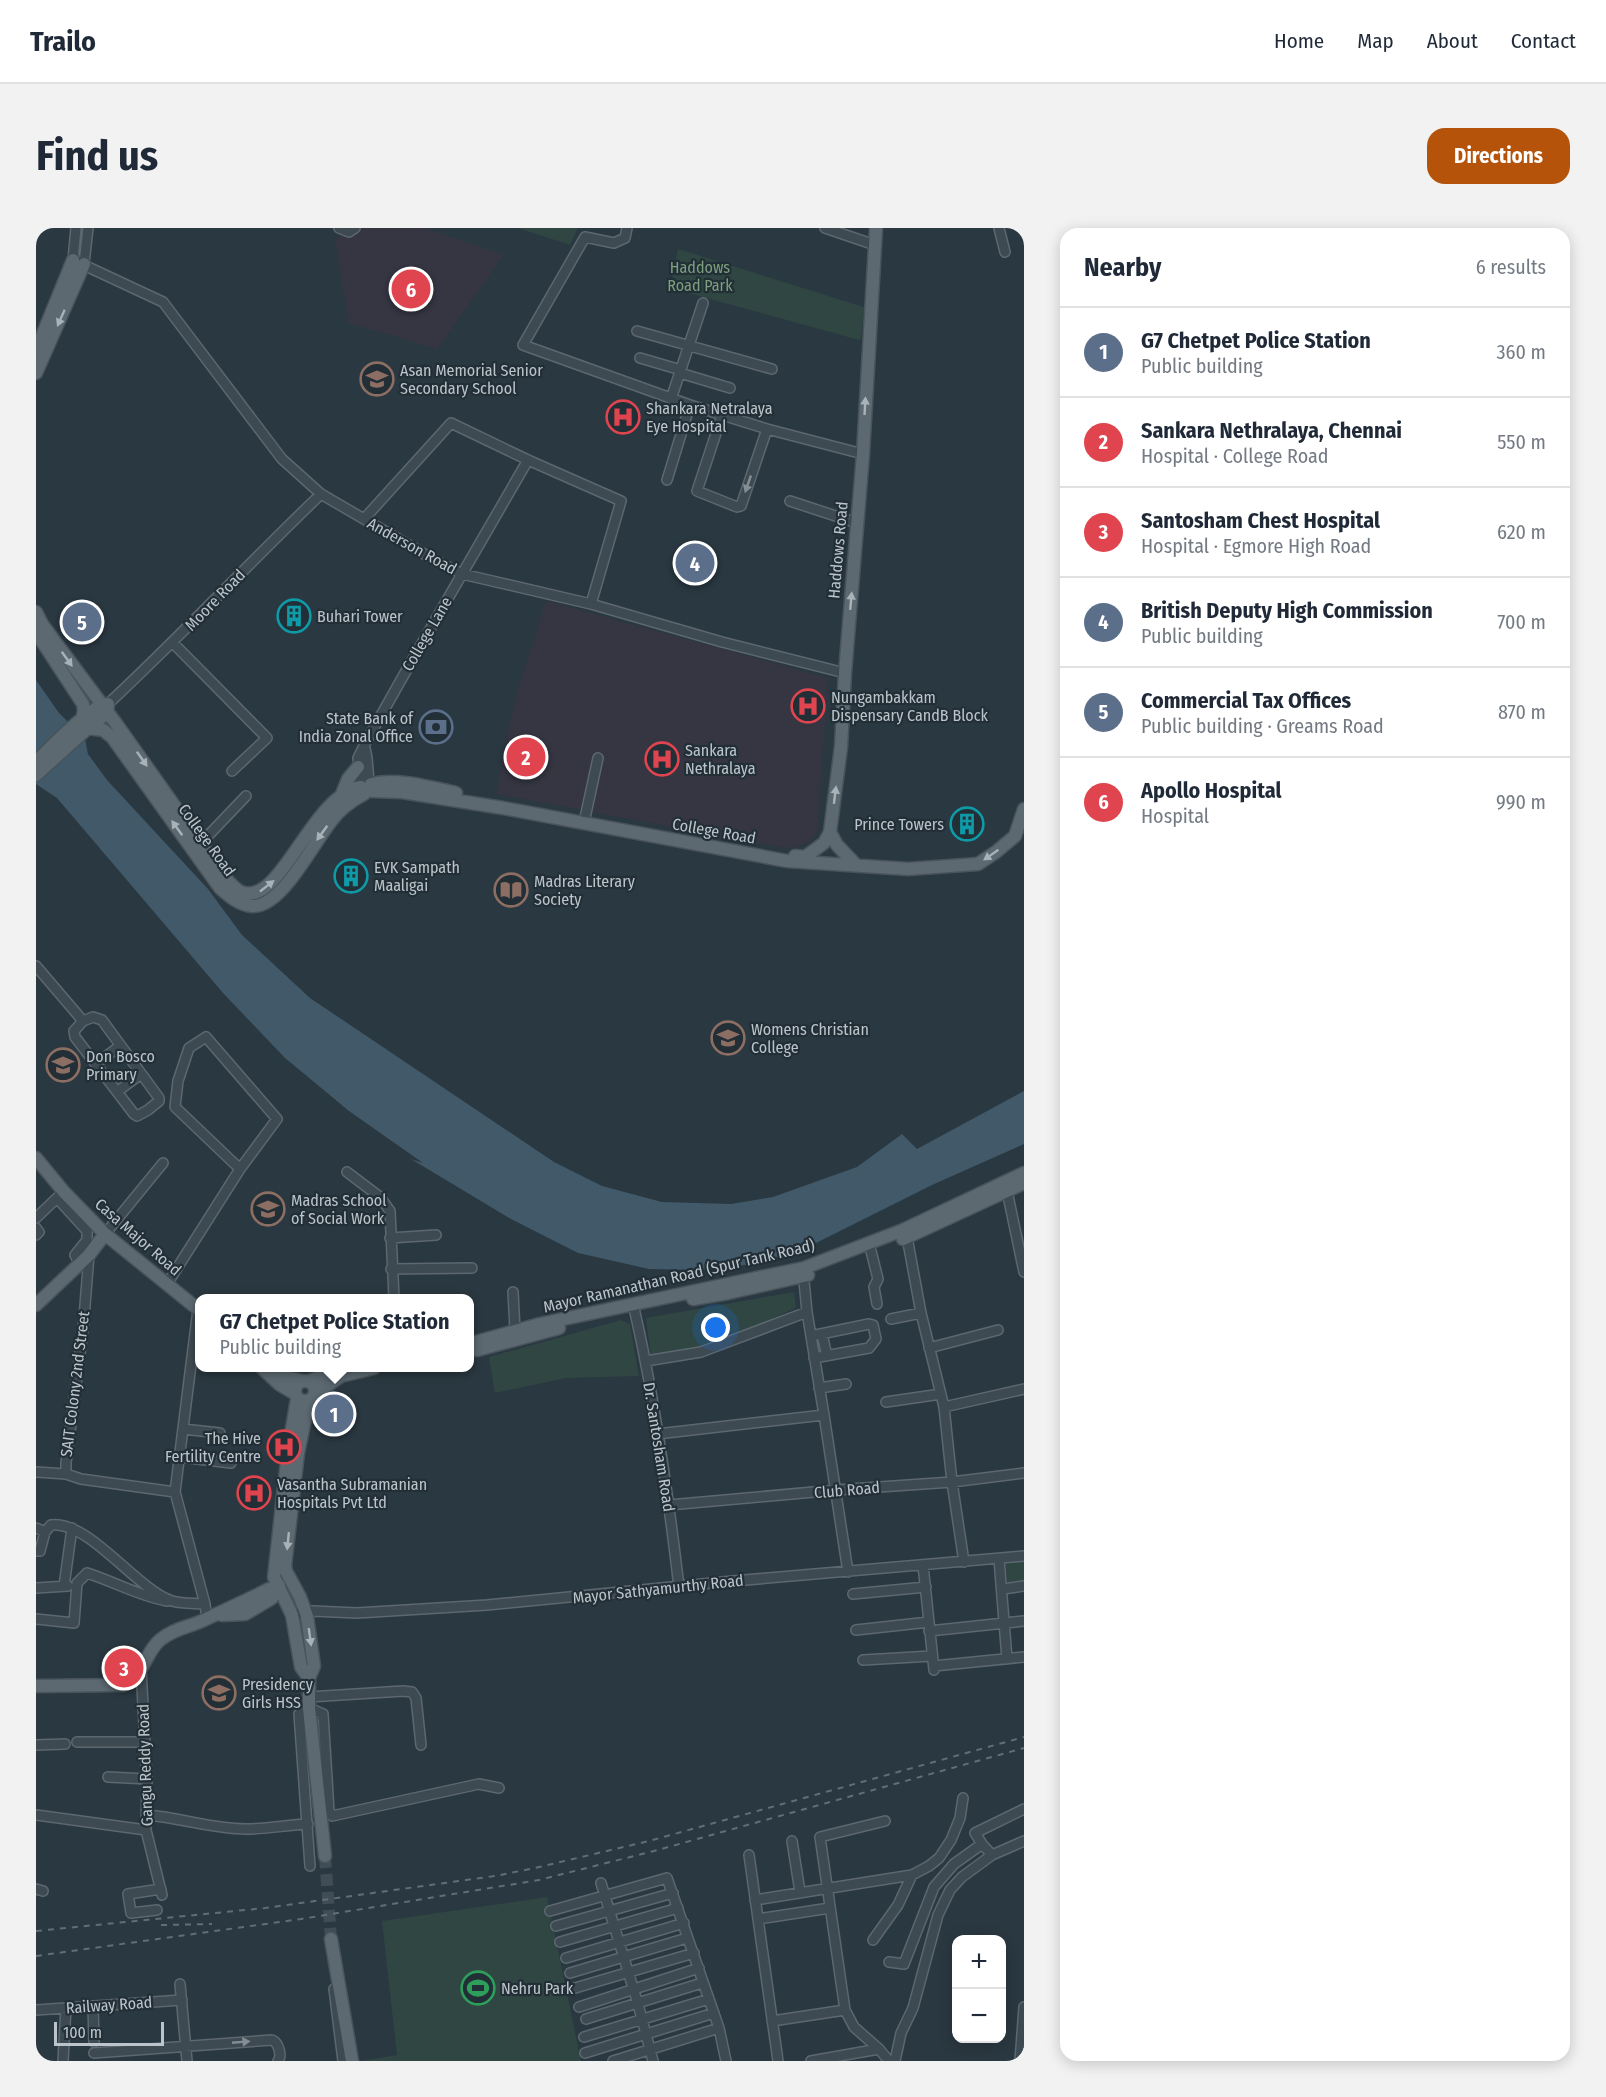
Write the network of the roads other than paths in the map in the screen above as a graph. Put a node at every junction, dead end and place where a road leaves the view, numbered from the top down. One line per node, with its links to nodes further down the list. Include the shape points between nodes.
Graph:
1 (76, 228): 9 (street)
2 (88, 228): 9 (street)
3 (627, 228): 19 (street, via 625,238 614,243 585,237 523,345)
4 (825, 228): 7 (street)
5 (876, 228): 7 (main road, Haddows Road)
6 (999, 228): 8 (street)
7 (876, 244): 23 (main road, Haddows Road, one-way to 7)
8 (1005, 252)
9 (78, 262): 13 (main road); 17 (main road, one-way to 17); 26 (street, Anderson Road, via 163,302 282,459)
10 (703, 303): 12 (street)
11 (636, 331): 12 (street)
12 (689, 345): 15 (street); 16 (street)
13 (36, 351)
14 (640, 358): 16 (street)
15 (772, 369)
16 (681, 371): 18 (street); 19 (street)
17 (36, 373)
18 (730, 388)
19 (671, 399): 20 (street)
20 (690, 405): 21 (street); 25 (street)
21 (722, 415): 22 (street); 22 (street, one-way to 21, via 741,506 737,507 697,491)
22 (767, 429): 23 (street)
23 (863, 454): 29 (main road, Haddows Road)
24 (528, 460): 28 (street, via 451,423); 30 (street, College Lane); 31 (street, via 621,501)
25 (667, 480)
26 (321, 494): 28 (street, Anderson Road); 34 (street, Moore Road)
27 (790, 501): 29 (street)
28 (363, 519): 30 (street, Anderson Road)
29 (857, 523): 35 (main road, Haddows Road, one-way to 29)
30 (462, 574): 31 (street, Anderson Road); 38 (street, College Lane)
31 (591, 604): 35 (street, Anderson Road)
32 (36, 612): 36 (main road, College Road, one-way to 36)
33 (36, 632): 37 (main road, via 83,704)
34 (173, 643): 36 (street, Moore Road); 42 (street, via 267,738)
35 (845, 673): 49 (main road, Haddows Road, one-way to 35)
36 (105, 707): 37 (main road); 50 (main road, College Road, one-way to 50)
37 (81, 727): 40 (main road); 43 (main road); 44 (main road, College Road, one-way to 37, via 332,820 281,891 267,903 252,906 236,901 220,888 112,737 103,730)
38 (365, 748): 41 (street, College Lane, via 358,758); 44 (street)
39 (597, 758): 48 (street)
40 (36, 762)
41 (358, 767): 44 (street); 45 (main road)
42 (232, 771)
43 (36, 775)
44 (366, 787): 45 (main road, College Road); 48 (main road, College Road, via 380,782 415,784); 51 (main road, College Road, via 503,808 786,861)
45 (342, 794): 50 (main road, College Road, one-way to 45, via 240,892 262,891 273,882 321,814)
46 (246, 796): 50 (street)
47 (1024, 809): 51 (main road, College Road, one-way to 51, via 1015,836 978,864 908,869)
48 (585, 818): 49 (main road, College Road, via 805,857 824,843)
49 (830, 832): 51 (main road)
50 (201, 843)
51 (856, 865)
52 (36, 966): 53 (street)
53 (83, 1021): 54 (street, via 100,1018); 55 (street, via 74,1035)
54 (120, 1046): 55 (street); 56 (street)
55 (97, 1063): 57 (street)
56 (141, 1074): 57 (street); 57 (street, via 159,1098 148,1110 137,1116)
57 (118, 1091)
58 (36, 1158): 65 (main road, Casa Major Road)
59 (163, 1163): 72 (street)
60 (240, 1169): 60 (street, via 175,1107 178,1081 189,1048 206,1037 277,1119); 81 (street)
61 (348, 1172): 73 (street, via 380,1197 390,1211)
62 (1024, 1173): 69 (main road, Mayor Ramanathan Road (Spur Tank Road))
63 (1024, 1183): 64 (main road, Mayor Ramanathan Road (Spur Tank Road))
64 (1007, 1191): 69 (main road, Mayor Ramanathan Road (Spur Tank Road)); 79 (street)
65 (61, 1195): 66 (street); 67 (main road, Casa Major Road); 76 (street, via 87,1231 87,1240 75,1255)
66 (36, 1218)
67 (94, 1223): 72 (main road, Casa Major Road); 75 (main road)
68 (36, 1228): 70 (street)
69 (905, 1234): 74 (main road, Mayor Ramanathan Road (Spur Tank Road)); 80 (main road, Mayor Ramanathan Road (Spur Tank Road)); 89 (street)
70 (36, 1235)
71 (436, 1235): 73 (street)
72 (108, 1237): 75 (main road); 81 (main road, Casa Major Road)
73 (390, 1238): 78 (street)
74 (871, 1251): 80 (main road, Mayor Ramanathan Road (Spur Tank Road)); 84 (street, via 878,1279 874,1287)
75 (91, 1253): 76 (main road); 122 (street, SAIT Colony 2nd Street)
76 (80, 1264): 85 (main road)
77 (472, 1268): 78 (street)
78 (392, 1269): 83 (street)
79 (1024, 1272)
80 (803, 1273): 87 (main road, Mayor Ramanathan Road (Spur Tank Road), via 728,1293); 88 (street); 91 (main road, Mayor Ramanathan Road (Spur Tank Road))
81 (167, 1284): 86 (main road, Casa Major Road)
82 (513, 1292): 91 (street)
83 (394, 1294)
84 (877, 1304)
85 (36, 1305)
86 (195, 1307)
87 (634, 1308): 98 (main road, Mayor Ramanathan Road (Spur Tank Road)); 101 (street, Dr. Santosham Road)
88 (807, 1312): 94 (street); 101 (street, via 701,1352)
89 (921, 1313): 90 (street); 97 (street)
90 (891, 1319)
91 (515, 1330): 96 (main road, Mayor Ramanathan Road (Spur Tank Road))
92 (998, 1330): 97 (street)
93 (822, 1334): 94 (street); 99 (street); 99 (street, via 864,1324 875,1328 876,1339 869,1348)
94 (811, 1336): 100 (street)
95 (195, 1340): 115 (street)
96 (474, 1342)
97 (929, 1348): 110 (street)
98 (474, 1351)
99 (827, 1356): 100 (street)
100 (814, 1358): 108 (street)
101 (646, 1361): 117 (street, Dr. Santosham Road)
102 (266, 1372): 111 (main road)
103 (271, 1372): 106 (main road)
104 (331, 1372): 106 (main road)
105 (358, 1372): 111 (main road, via 341,1376)
106 (305, 1381): 111 (main road, via 295,1387); 111 (main road, via 315,1388)
107 (846, 1384): 108 (street)
108 (819, 1388): 114 (street)
109 (1024, 1389): 113 (street)
110 (940, 1394): 112 (street); 113 (street)
111 (304, 1397): 136 (main road, one-way to 136, via 285,1566); 143 (main road, via 292,1423 274,1568)
112 (886, 1402)
113 (944, 1407): 123 (street)
114 (824, 1415): 117 (street); 124 (street)
115 (183, 1429): 116 (street); 118 (street)
116 (220, 1433)
117 (657, 1434): 126 (street, Dr. Santosham Road)
118 (180, 1457): 119 (street); 125 (street)
119 (231, 1463)
120 (36, 1472): 122 (street)
121 (1024, 1473): 123 (street, Club Road)
122 (66, 1474): 125 (street, SAIT Colony 2nd Street)
123 (952, 1482): 124 (street, Club Road); 133 (street)
124 (836, 1490): 126 (street, Club Road); 135 (street)
125 (175, 1492): 147 (street)
126 (669, 1505): 140 (street, Dr. Santosham Road)
127 (36, 1528): 129 (street)
128 (72, 1528): 129 (street, via 51,1525); 137 (street); 146 (street)
129 (45, 1532): 130 (street, via 40,1551)
130 (36, 1551)
131 (1024, 1556): 132 (street, Mayor Sathyamurthy Road)
132 (999, 1559): 133 (street, Mayor Sathyamurthy Road); 144 (street)
133 (964, 1562): 134 (street, Mayor Sathyamurthy Road)
134 (923, 1565): 135 (street, Mayor Sathyamurthy Road); 141 (street)
135 (848, 1572): 140 (street, Mayor Sathyamurthy Road)
136 (289, 1576): 143 (main road); 148 (main road)
137 (64, 1586): 139 (street); 142 (street)
138 (1024, 1586): 144 (street)
139 (76, 1587): 146 (street, via 87,1574 148,1598); 151 (street, via 74,1623)
140 (679, 1587): 148 (street, Mayor Sathyamurthy Road, via 487,1605)
141 (926, 1587): 145 (street); 154 (street)
142 (36, 1588)
143 (276, 1588): 149 (main road); 150 (main road, via 272,1598 245,1614)
144 (1003, 1589): 153 (street)
145 (852, 1594)
146 (173, 1601): 147 (street)
147 (205, 1604): 150 (street)
148 (306, 1612): 149 (street, Mayor Sathyamurthy Road); 161 (main road, one-way to 161, via 314,1666)
149 (292, 1615): 161 (main road, via 301,1667)
150 (211, 1616): 160 (main road, via 159,1640)
151 (36, 1619)
152 (1024, 1621): 153 (street)
153 (1006, 1623): 154 (street); 158 (street)
154 (929, 1627): 155 (street); 156 (street)
155 (856, 1630)
156 (933, 1656): 158 (street, via 934,1668); 159 (street)
157 (1024, 1657): 158 (street)
158 (1007, 1659)
159 (863, 1660)
160 (141, 1669): 162 (main road, via 123,1685); 165 (street, Gangu Reddy Road)
161 (309, 1678): 163 (main road)
162 (36, 1686)
163 (309, 1702): 168 (street, via 412,1692); 171 (street, via 323,1714 332,1816 479,1784); 177 (street, via 299,1714); 184 (main road)
164 (77, 1742): 165 (street)
165 (144, 1742): 170 (street, Gangu Reddy Road)
166 (64, 1744): 167 (street)
167 (36, 1745)
168 (421, 1745)
169 (108, 1777): 170 (street)
170 (147, 1779): 175 (street, Gangu Reddy Road)
171 (499, 1788)
172 (963, 1798): 186 (street, via 951,1840 939,1858)
173 (1024, 1809): 181 (street, via 975,1833)
174 (36, 1815): 178 (street)
175 (148, 1815): 177 (street, via 246,1829); 178 (street, Gangu Reddy Road)
176 (885, 1821): 188 (street, via 820,1837)
177 (308, 1824): 185 (street)
178 (146, 1830): 195 (street, Gangu Reddy Road, via 161,1892 128,1894 131,1913)
179 (792, 1841): 189 (street)
180 (1024, 1842): 183 (street)
181 (982, 1844): 183 (street); 210 (street, via 954,1864 934,1887 904,1964)
182 (749, 1855): 192 (street)
183 (992, 1855): 252 (street, via 962,1877 945,1899)
184 (326, 1856)
185 (310, 1866)
186 (912, 1875): 188 (street); 204 (street, via 898,1905)
187 (601, 1883): 191 (street)
188 (828, 1889): 189 (street); 194 (street)
189 (800, 1892): 192 (street)
190 (673, 1893): 191 (street, via 667,1878); 193 (street); 197 (street)
191 (606, 1896): 196 (street); 197 (street)
192 (755, 1900): 198 (street)
193 (678, 1908): 199 (street); 201 (street)
194 (830, 1908): 198 (street); 227 (street)
195 (157, 1910)
196 (550, 1911)
197 (609, 1911): 200 (street); 201 (street)
198 (758, 1918): 231 (street)
199 (684, 1923): 202 (street); 206 (street)
200 (556, 1926)
201 (614, 1926): 205 (street); 206 (street)
202 (687, 1938): 207 (street); 208 (street)
203 (331, 1939): 245 (main road)
204 (873, 1940)
205 (560, 1942)
206 (620, 1942): 208 (street); 209 (street)
207 (694, 1953): 211 (street); 212 (street)
208 (623, 1956): 212 (street); 213 (street)
209 (566, 1958)
210 (889, 1962)
211 (699, 1968): 215 (street); 218 (street)
212 (629, 1972): 217 (street); 218 (street)
213 (570, 1973)
214 (332, 1975): 244 (street)
215 (702, 1983): 219 (street); 221 (street)
216 (180, 1984): 220 (street)
217 (575, 1988)
218 (633, 1988): 221 (street); 223 (street)
219 (710, 1999): 228 (street); 229 (street)
220 (182, 2000): 222 (street, Railway Road); 236 (street)
221 (638, 2004): 229 (street); 230 (street)
222 (93, 2006): 225 (street, Railway Road); 235 (street)
223 (579, 2007)
224 (1024, 2007): 253 (street)
225 (66, 2008): 226 (street, Railway Road); 241 (street)
226 (36, 2010)
227 (845, 2010): 231 (street); 238 (street, via 854,2027)
228 (714, 2013): 232 (street); 233 (street)
229 (642, 2018): 233 (street); 234 (street)
230 (586, 2019)
231 (772, 2021): 249 (street)
232 (719, 2028): 237 (street); 248 (street)
233 (647, 2034): 237 (street); 240 (street)
234 (584, 2037)
235 (94, 2042)
236 (185, 2047): 239 (street); 242 (street); 243 (street, one-way to 243, via 272,2040 277,2044)
237 (651, 2049): 246 (street); 247 (street)
238 (879, 2049): 250 (street); 251 (street)
239 (94, 2053)
240 (585, 2053)
241 (63, 2061)
242 (186, 2061)
243 (278, 2061)
244 (343, 2061)
245 (352, 2061)
246 (614, 2061)
247 (653, 2061)
248 (726, 2061)
249 (778, 2061)
250 (811, 2061)
251 (889, 2061)
252 (895, 2061)
253 (1020, 2061)

